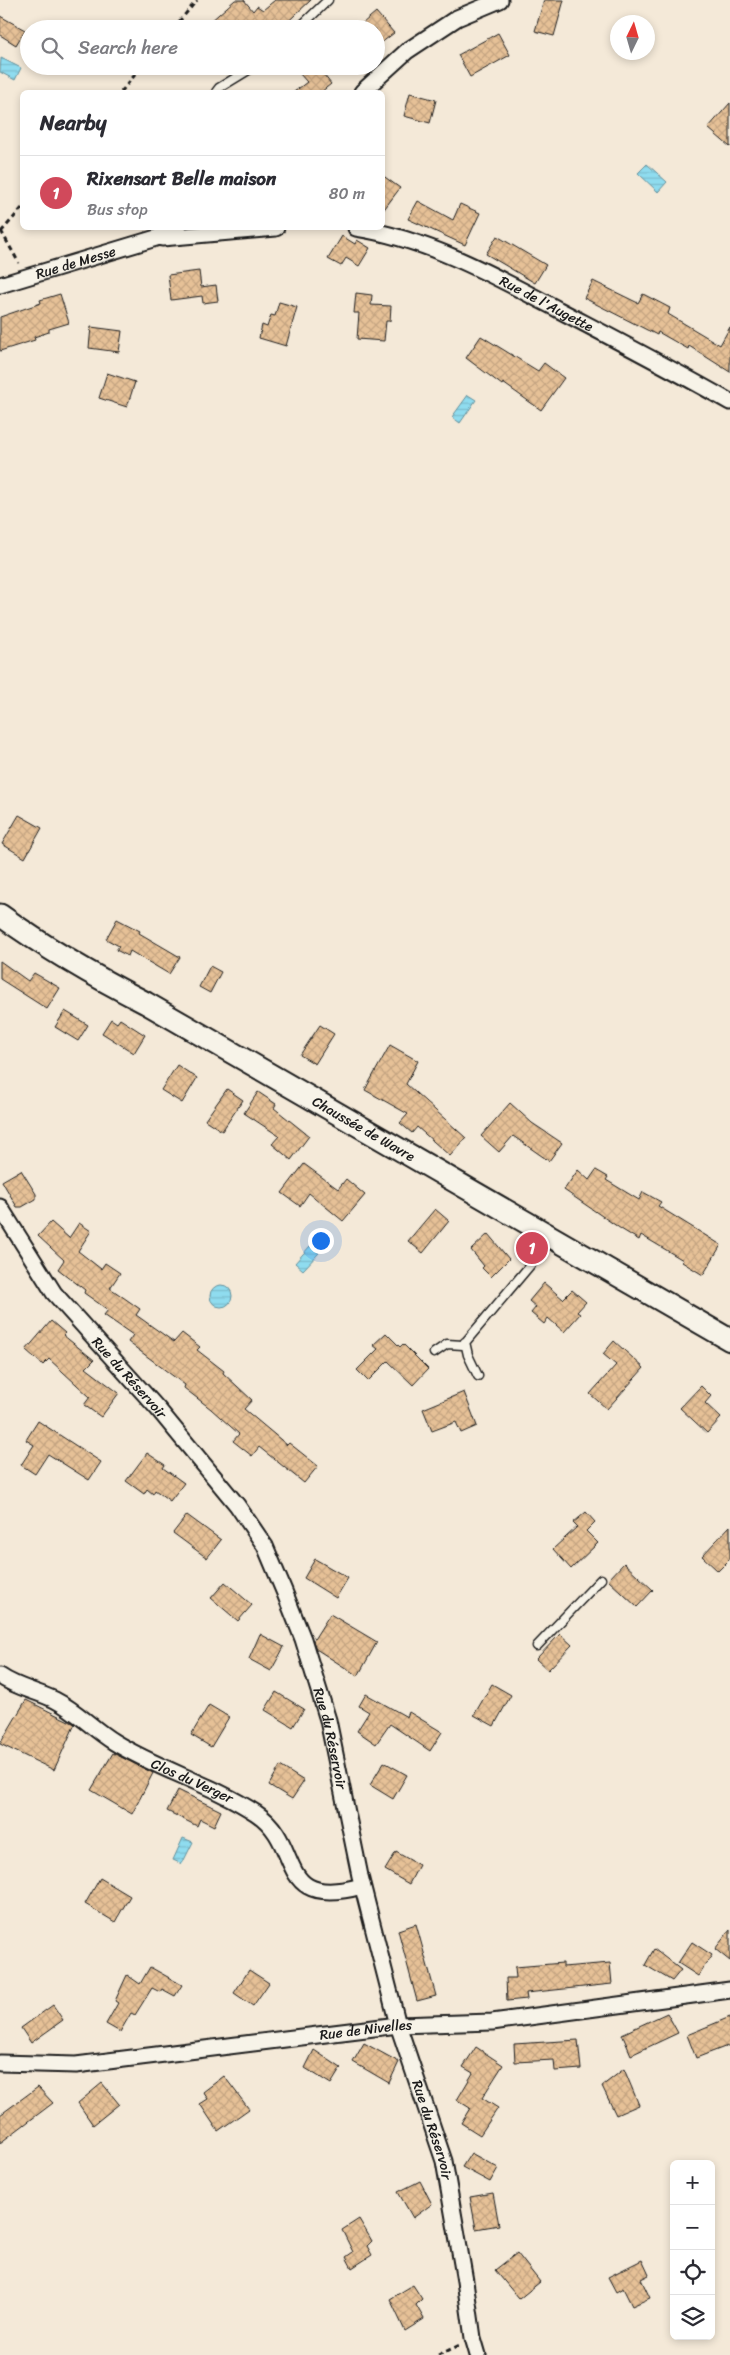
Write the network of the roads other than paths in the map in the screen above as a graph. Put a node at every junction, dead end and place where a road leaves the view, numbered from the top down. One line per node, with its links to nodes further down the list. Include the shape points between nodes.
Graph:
1 (328, 0): 3 (lane)
2 (500, 0): 4 (street, via 457,18 407,51)
3 (307, 20)
4 (385, 71)
5 (240, 75): 7 (lane)
6 (381, 75): 8 (street)
7 (217, 90)
8 (364, 90)
9 (173, 230): 12 (street, Rue de Messe)
10 (257, 230): 12 (street)
11 (372, 230): 14 (street, Rue de l'Augette, via 421,244 461,261)
12 (156, 238): 13 (street, Rue de Messe)
13 (0, 285)
14 (730, 402)
15 (0, 915): 17 (street, Chaussée de Wavre, via 94,976)
16 (0, 1207): 25 (street, Rue du Réservoir, via 54,1293 158,1409 237,1505 265,1546 303,1638 328,1720)
17 (554, 1237): 18 (street, Chaussée de Wavre); 19 (lane)
18 (730, 1340)
19 (465, 1342): 20 (lane, via 462,1345 447,1344); 21 (lane)
20 (434, 1353)
21 (478, 1376)
22 (601, 1580): 23 (lane)
23 (537, 1646)
24 (0, 1676): 25 (street, Clos du Verger, via 55,1700 115,1743 258,1814 271,1825 302,1884 314,1890 329,1891)
25 (362, 1886): 27 (street, Rue du Réservoir)
26 (730, 1990): 27 (street, Rue de Nivelles, via 492,2022)
27 (398, 2025): 29 (street, Rue de Nivelles, via 76,2065); 31 (street, Rue du Réservoir, via 444,2161)
28 (0, 2063): 29 (street, Rue de Nivelles)
29 (16, 2064): 30 (street)
30 (0, 2071)
31 (478, 2355)

